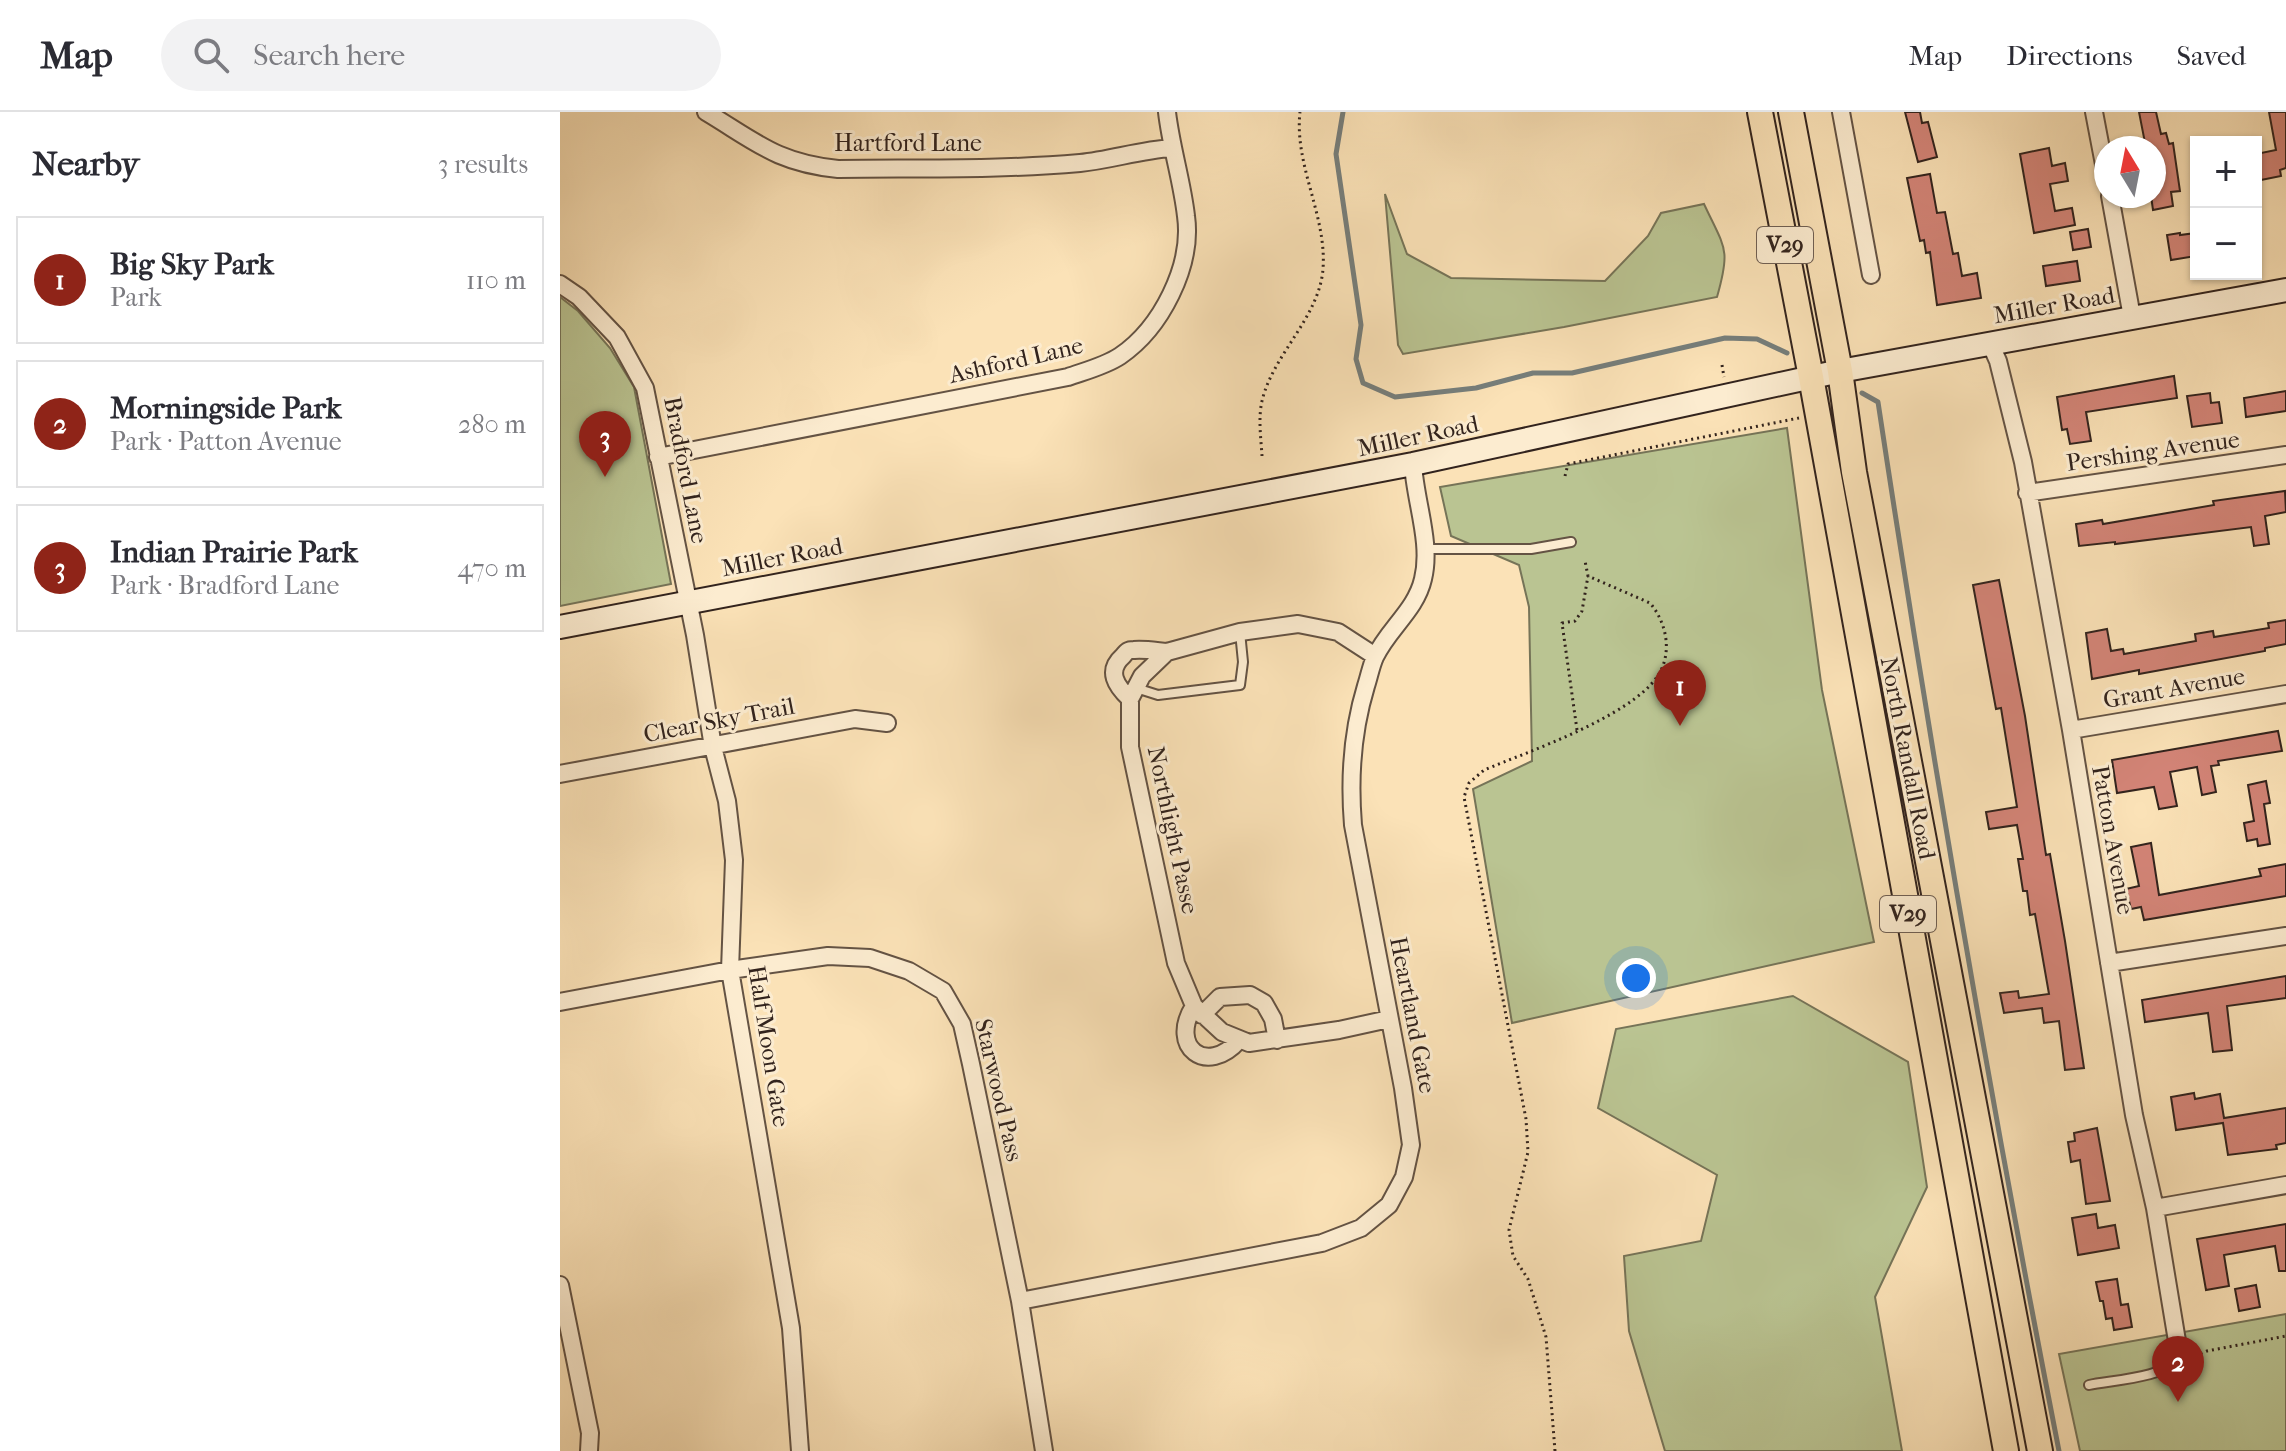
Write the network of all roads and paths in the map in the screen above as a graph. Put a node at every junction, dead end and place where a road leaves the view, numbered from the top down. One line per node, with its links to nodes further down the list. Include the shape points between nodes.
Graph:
1 (706, 112): 9 (street, Hartford Lane, via 766,151 812,167 1083,163)
2 (1167, 112): 9 (street, Ashford Lane)
3 (1300, 112): 20 (path, via 1301,147 1323,270 1316,299 1261,403)
4 (1760, 112): 17 (main road, North Randall Road / V29)
5 (1791, 112): 16 (main road, North Randall Road / V29)
6 (1841, 112): 11 (street)
7 (2094, 112): 8 (street)
8 (2099, 136)
9 (1172, 148): 21 (street, Ashford Lane, via 1187,218 1182,264 1157,319 1120,356 1068,377)
10 (2112, 208): 14 (street)
11 (1871, 275)
12 (560, 284): 21 (street, Bradford Lane, via 617,337 645,388)
13 (2286, 290): 14 (street, Miller Road)
14 (2132, 317): 15 (street, Miller Road)
15 (1990, 343): 16 (street, Miller Road); 24 (street, Patton Avenue)
16 (1840, 371): 17 (street, Miller Road); 62 (main road, North Randall Road / V29, via 1854,472)
17 (1811, 377): 22 (street, Miller Road); 61 (main road, North Randall Road / V29)
18 (1782, 421): 23 (path, via 1568,464)
19 (2286, 455): 24 (street, Pershing Avenue)
20 (1262, 456)
21 (658, 457): 29 (street, Bradford Lane)
22 (1413, 464): 26 (street, Heartland Gate); 29 (street, Miller Road)
23 (1565, 476)
24 (2027, 493): 38 (street, Patton Avenue)
25 (1571, 542): 26 (lane, via 1531,549)
26 (1425, 549): 33 (street, Heartland Gate, via 1416,597)
27 (1585, 561): 28 (path)
28 (1588, 576): 37 (path, via 1582,611 1575,621 1562,623); 37 (path, via 1650,603 1663,622 1666,646 1656,679)
29 (688, 602): 30 (street, Miller Road); 39 (street, Half Moon Gate)
30 (560, 627)
31 (1240, 632): 32 (street); 33 (street, via 1298,624 1338,632); 34 (lane, via 1240,685)
32 (1167, 652): 34 (street, via 1142,676); 34 (street, via 1127,651 1115,664 1118,689)
33 (1375, 656): 46 (street, Heartland Gate, via 1360,706 1349,782)
34 (1133, 694): 45 (street, Northlight Passe, via 1133,762 1176,963)
35 (2286, 694): 38 (street, Grant Avenue)
36 (887, 723): 39 (street, Clear Sky Trail, via 855,719)
37 (1577, 730): 60 (path, via 1484,770 1469,783 1464,797 1526,1119 1528,1152 1509,1230 1513,1256 1528,1279 1546,1337)
38 (2071, 730): 42 (street, Patton Avenue)
39 (713, 747): 40 (street, Clear Sky Trail); 43 (street, Half Moon Gate, via 734,860)
40 (560, 774)
41 (2286, 936): 42 (street)
42 (2109, 963): 50 (street, Patton Avenue, via 2139,1146)
43 (730, 970): 44 (street, Starwood Pass); 52 (street, Starwood Pass, via 828,956 870,958 909,971 943,991 962,1024); 58 (street, Half Moon Gate, via 791,1328)
44 (560, 1002)
45 (1198, 1010): 47 (street); 47 (street, via 1187,1017 1184,1030 1195,1053 1220,1056); 48 (street, via 1220,997 1250,995 1264,1003)
46 (1389, 1019): 48 (street); 52 (street, Heartland Gate, via 1411,1145 1404,1177 1389,1205 1361,1228 1322,1243)
47 (1239, 1040): 48 (street)
48 (1277, 1040)
49 (2286, 1185): 50 (street)
50 (2155, 1208): 54 (street, Patton Avenue)
51 (560, 1285): 57 (street, via 590,1433)
52 (1020, 1301): 59 (street, Starwood Pass)
53 (2286, 1336): 55 (path)
54 (2178, 1347): 56 (lane, via 2180,1358 2174,1366)
55 (2195, 1356)
56 (2089, 1385)
57 (589, 1451)
58 (800, 1451)
59 (1044, 1451)
60 (1555, 1451)
61 (2006, 1451)
62 (2040, 1451)

